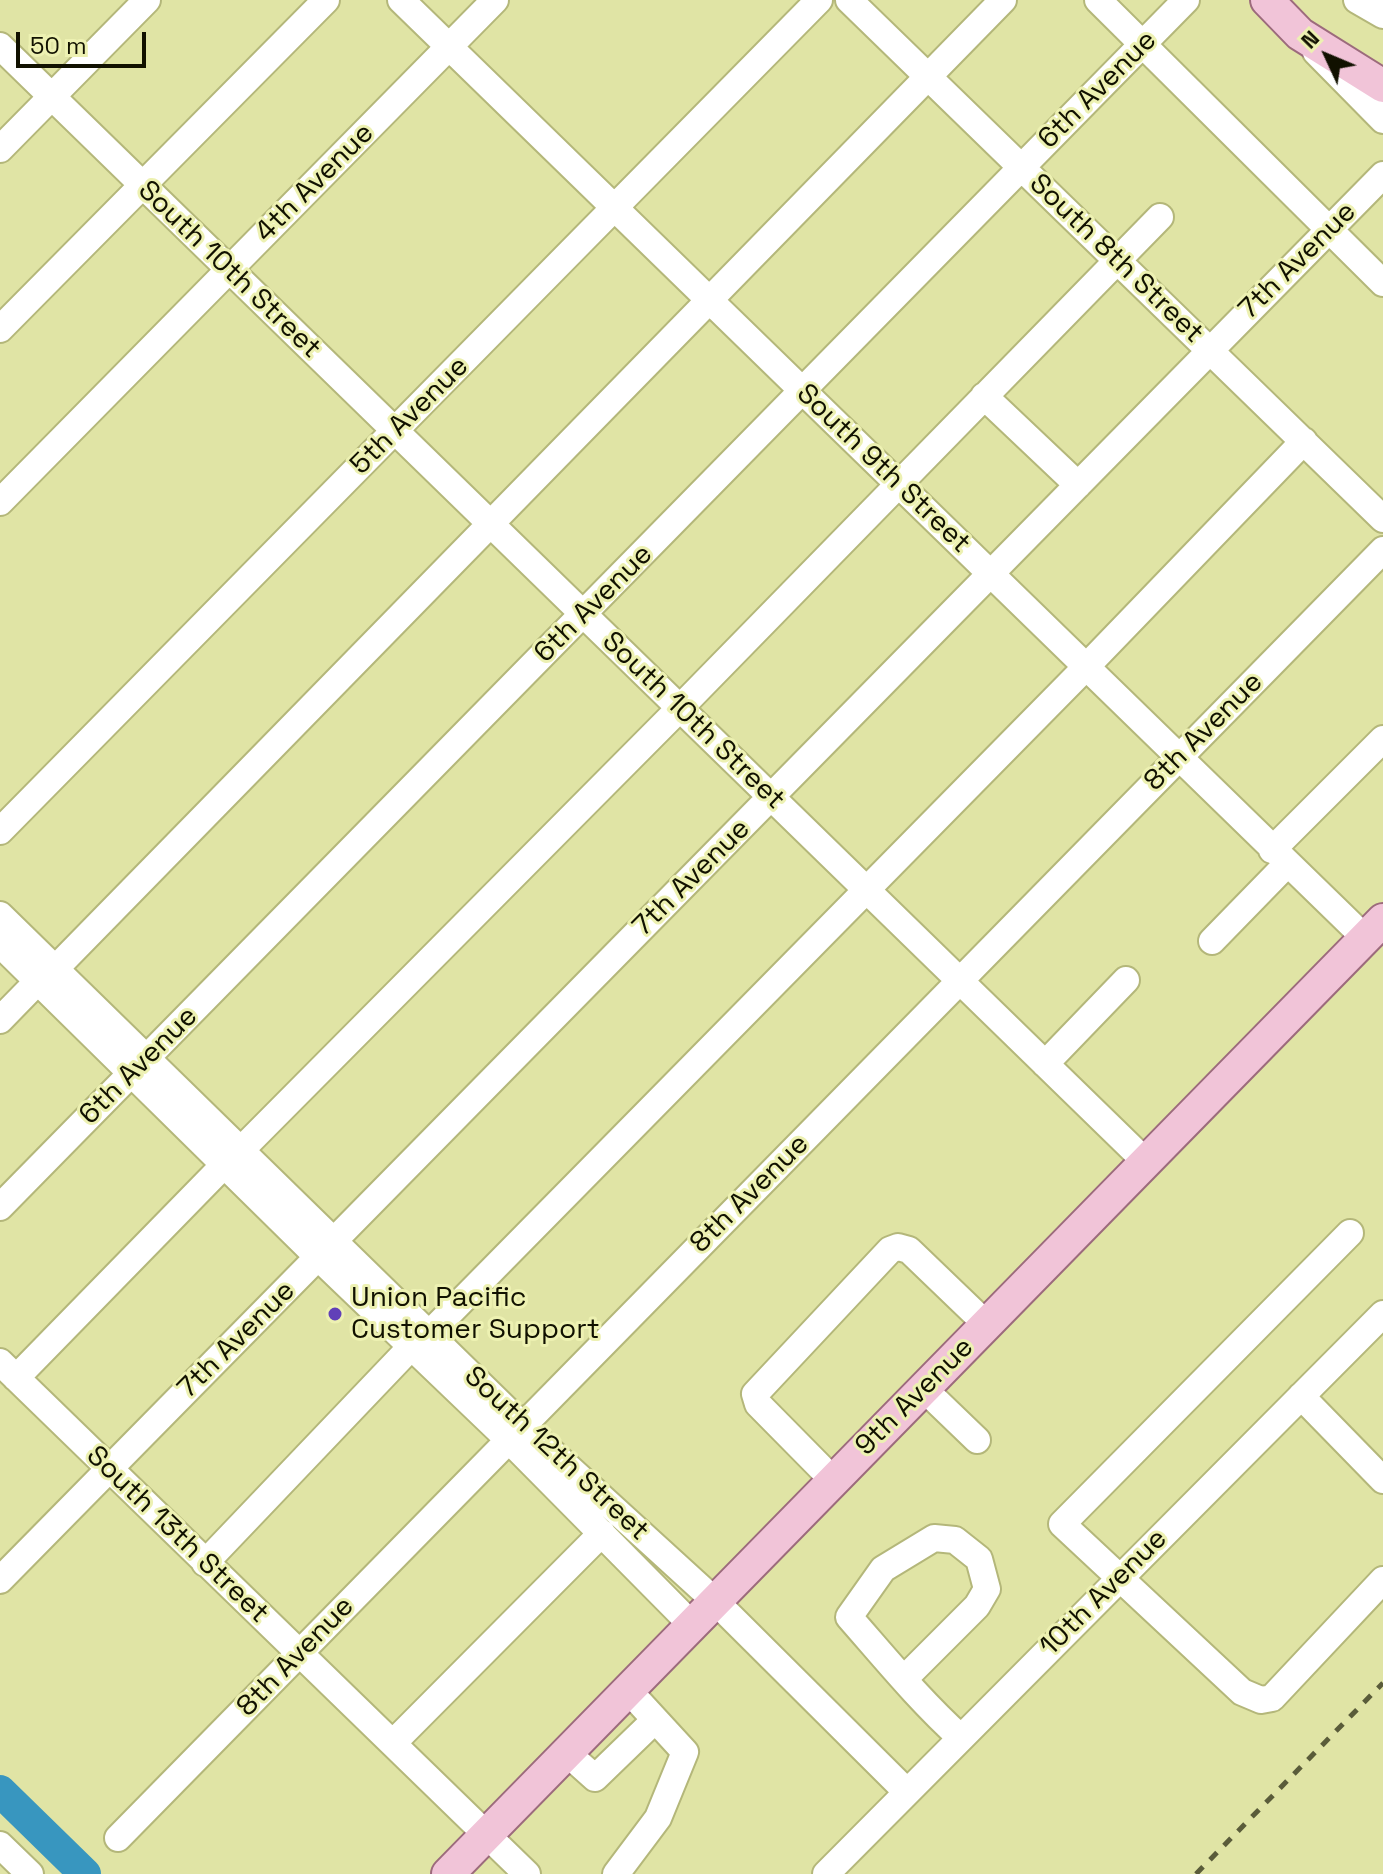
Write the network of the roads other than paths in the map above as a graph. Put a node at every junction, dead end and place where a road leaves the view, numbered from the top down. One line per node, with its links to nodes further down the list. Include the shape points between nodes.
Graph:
1 (147, 0): 19 (street)
2 (326, 0): 24 (street)
3 (401, 0): 16 (street, South 9th Street)
4 (495, 0): 16 (street, 4th Avenue)
5 (819, 0): 25 (street, 5th Avenue)
6 (849, 0): 17 (street, South 8th Street)
7 (1003, 0): 17 (street)
8 (1098, 0): 14 (street)
9 (1186, 0): 14 (street, 6th Avenue)
10 (1267, 0): 13 (main road)
11 (1357, 0): 12 (street)
12 (1383, 15)
13 (1300, 34): 18 (main road); 20 (street)
14 (1143, 44): 22 (street, 6th Avenue); 27 (street)
15 (0, 46): 19 (street, South 10th Street)
16 (449, 47): 25 (street, South 9th Street); 29 (street, 4th Avenue)
17 (929, 77): 22 (street, South 8th Street); 31 (street)
18 (1383, 86)
19 (52, 97): 21 (street); 24 (street, South 10th Street)
20 (1383, 120)
21 (0, 149)
22 (1022, 167): 28 (street, South 8th Street); 34 (street, 6th Avenue)
23 (1383, 175): 27 (street, 7th Avenue)
24 (144, 186): 29 (street, South 10th Street); 32 (street)
25 (615, 209): 31 (street, South 9th Street); 36 (street, 5th Avenue)
26 (1160, 217): 28 (street)
27 (1329, 230): 30 (street); 33 (street, 7th Avenue)
28 (1117, 259): 33 (street, South 8th Street); 35 (street)
29 (229, 270): 36 (street, South 10th Street); 40 (street, 4th Avenue)
30 (1383, 283)
31 (710, 301): 34 (street, South 9th Street); 42 (street)
32 (0, 329)
33 (1210, 350): 37 (street, South 8th Street); 39 (street, 7th Avenue)
34 (803, 391): 38 (street, South 9th Street); 45 (street, 6th Avenue)
35 (984, 396): 38 (street); 39 (street)
36 (395, 432): 42 (street, South 10th Street); 51 (street, 5th Avenue)
37 (1304, 441): 41 (street, South 8th Street); 46 (street)
38 (898, 484): 44 (street, South 9th Street); 47 (street)
39 (1078, 485): 44 (street, 7th Avenue)
40 (3, 493)
41 (1383, 519)
42 (491, 524): 45 (street, South 10th Street); 58 (street)
43 (1383, 550): 49 (street, 8th Avenue)
44 (991, 574): 46 (street, South 9th Street); 50 (street, 7th Avenue)
45 (584, 614): 47 (street, South 10th Street); 63 (street, 6th Avenue)
46 (1086, 667): 49 (street, South 9th Street); 53 (street)
47 (680, 708): 50 (street, South 10th Street); 64 (street)
48 (1383, 739): 52 (street)
49 (1179, 757): 52 (street, South 9th Street); 60 (street, 8th Avenue)
50 (772, 797): 53 (street, South 10th Street); 68 (street, 7th Avenue)
51 (0, 831)
52 (1280, 857): 55 (street, South 9th Street); 56 (street)
53 (865, 889): 60 (street, South 10th Street); 71 (street)
54 (0, 915): 58 (street)
55 (1374, 929): 65 (main road, 9th Avenue)
56 (1212, 941)
57 (0, 944): 58 (street)
58 (47, 975): 61 (street); 63 (street)
59 (1126, 980): 62 (street)
60 (959, 981): 62 (street, South 10th Street); 75 (street, 8th Avenue)
61 (0, 1020)
62 (1045, 1064): 65 (street, South 10th Street)
63 (139, 1066): 64 (street); 66 (street, 6th Avenue)
64 (232, 1157): 68 (street); 72 (street)
65 (1146, 1162): 70 (main road, 9th Avenue)
66 (0, 1207)
67 (1350, 1233): 82 (street, via 1062,1524)
68 (326, 1250): 71 (street); 77 (street, 7th Avenue)
69 (1380, 1323): 74 (street, 10th Avenue)
70 (986, 1324): 73 (main road, 9th Avenue); 78 (street, via 909,1250 890,1250 755,1394 758,1404)
71 (420, 1341): 75 (street); 81 (street)
72 (8, 1370): 77 (street, South 13th Street)
73 (923, 1388): 76 (street); 78 (main road, 9th Avenue)
74 (1301, 1396): 79 (street); 82 (street, 10th Avenue)
75 (515, 1432): 80 (street); 85 (street, South 12th Street); 87 (street, 8th Avenue)
76 (977, 1440)
77 (109, 1470): 81 (street, South 13th Street); 83 (street, 7th Avenue)
78 (833, 1480): 85 (main road, 9th Avenue)
79 (1383, 1480)
80 (602, 1533): 86 (street); 92 (street)
81 (205, 1563): 87 (street, South 13th Street)
82 (1118, 1579): 84 (street, via 1242,1692 1261,1700 1272,1698); 91 (street, 10th Avenue)
83 (0, 1580)
84 (1383, 1580)
85 (715, 1601): 86 (main road, 9th Avenue); 94 (street, South 12th Street)
86 (692, 1625): 89 (main road, 9th Avenue)
87 (300, 1653): 92 (street, South 13th Street); 96 (street, 8th Avenue)
88 (904, 1679): 88 (street, via 849,1617 883,1569 934,1538 955,1540 979,1559 987,1589 977,1606); 91 (street)
89 (628, 1690): 90 (street); 93 (main road, 9th Avenue)
90 (655, 1720): 93 (street, via 595,1778); 101 (street, via 685,1752 658,1818)
91 (961, 1738): 94 (street, 10th Avenue)
92 (393, 1743): 95 (street, South 13th Street)
93 (567, 1753): 95 (main road, 9th Avenue)
94 (907, 1792): 102 (street, 10th Avenue)
95 (486, 1835): 99 (main road, 9th Avenue); 100 (street, South 13th Street)
96 (118, 1838)
97 (0, 1845): 98 (street)
98 (30, 1874)
99 (448, 1874)
100 (527, 1874)
101 (616, 1874)
102 (826, 1874)

